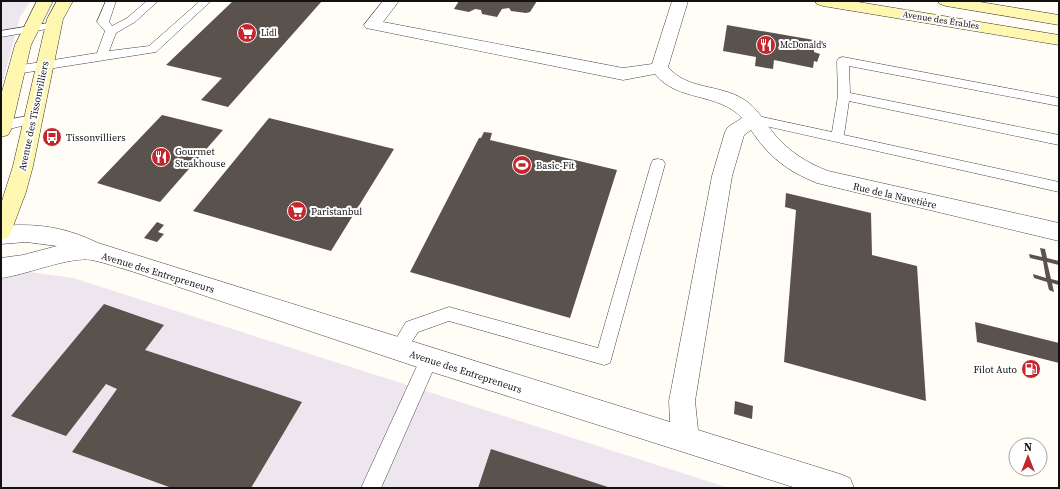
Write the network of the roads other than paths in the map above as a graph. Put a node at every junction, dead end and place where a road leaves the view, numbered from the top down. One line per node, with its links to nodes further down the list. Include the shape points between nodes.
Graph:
1 (45, 1): 12 (street)
2 (65, 1): 11 (street, Avenue des Tissonvilliers)
3 (111, 1): 13 (lane, via 103,22)
4 (153, 1): 13 (lane, via 131,20)
5 (206, 1): 16 (lane, via 152,49)
6 (391, 1): 18 (street, via 372,26 623,74)
7 (680, 1): 18 (street)
8 (823, 1): 15 (street, Avenue des Érables)
9 (946, 1): 10 (street, Avenue des Érables)
10 (1059, 20)
11 (54, 25): 12 (lane); 17 (street, Avenue des Tissonvilliers)
12 (30, 28): 14 (lane); 19 (street)
13 (112, 31): 16 (lane)
14 (1, 34)
15 (1059, 40)
16 (102, 56): 17 (lane)
17 (43, 65): 19 (lane); 23 (street, Avenue des Tissonvilliers)
18 (659, 68): 22 (street, Rue de la Navetière, via 665,77 678,85 728,98 744,108)
19 (16, 70): 24 (street)
20 (844, 96): 21 (lane, via 843,61); 25 (lane); 26 (lane)
21 (1059, 102)
22 (753, 118): 25 (lane); 30 (street, Rue de la Navetière, via 768,141 782,156 803,170 824,178); 36 (street, via 734,132 722,176 682,401)
23 (33, 119): 24 (lane); 29 (street, Avenue des Tissonvilliers, via 16,192)
24 (1, 127)
25 (837, 138): 28 (lane)
26 (1059, 140)
27 (658, 164): 34 (lane, via 604,357 449,314 412,327)
28 (1059, 187)
29 (1, 231)
30 (1059, 232)
31 (1, 235): 32 (street, Avenue des Entrepreneurs, via 39,233 67,240)
32 (92, 252): 33 (street, Avenue des Entrepreneurs, via 62,254 23,266); 34 (street, Avenue des Entrepreneurs, via 134,263)
33 (1, 268)
34 (398, 349): 35 (street, Avenue des Entrepreneurs)
35 (428, 359): 36 (street, Avenue des Entrepreneurs); 38 (lane)
36 (686, 440): 37 (street, Avenue des Entrepreneurs)
37 (814, 484): 39 (street, Avenue des Entrepreneurs)
38 (371, 488)
39 (840, 488)

